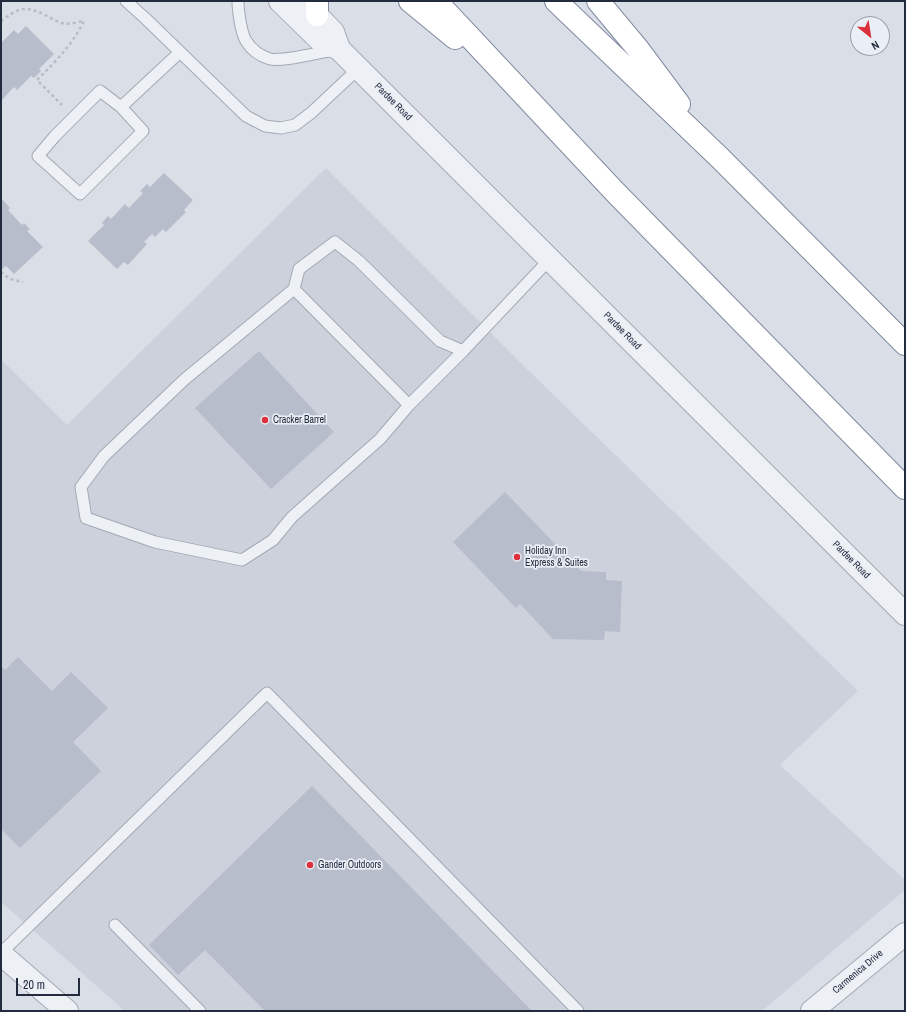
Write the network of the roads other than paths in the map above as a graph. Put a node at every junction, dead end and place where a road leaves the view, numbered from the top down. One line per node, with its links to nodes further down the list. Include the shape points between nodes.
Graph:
1 (126, 1): 10 (lane)
2 (238, 1): 9 (lane, via 245,40 256,52 271,59 287,59)
3 (280, 1): 9 (street, Pardee Road, via 320,40)
4 (410, 1): 12 (highway)
5 (436, 1): 12 (highway)
6 (556, 1): 14 (highway)
7 (598, 1): 14 (highway, via 638,49)
8 (313, 6): 9 (street, Pardee Road, via 333,32)
9 (339, 49): 11 (street, Pardee Road)
10 (180, 52): 11 (lane, via 246,116 264,126 281,128 295,125 311,113); 13 (lane)
11 (358, 68): 15 (street, Pardee Road)
12 (519, 89): 20 (highway)
13 (121, 107): 13 (lane, via 143,131 80,194 38,156 100,91)
14 (720, 158): 17 (highway)
15 (550, 259): 18 (lane); 21 (street, Pardee Road)
16 (294, 289): 18 (lane, via 299,269 335,242 359,261 440,341); 19 (lane); 19 (lane, via 185,380 104,456 81,487 86,518 155,542 242,560 273,540 292,517 380,439)
17 (905, 344)
18 (463, 351): 19 (lane)
19 (408, 405)
20 (905, 488)
21 (905, 614)
22 (115, 925): 26 (lane)
23 (905, 934): 28 (street, Carmenica Drive)
24 (1, 953): 25 (street); 27 (lane, via 267,693)
25 (67, 1011)
26 (200, 1011)
27 (578, 1011)
28 (812, 1011)

